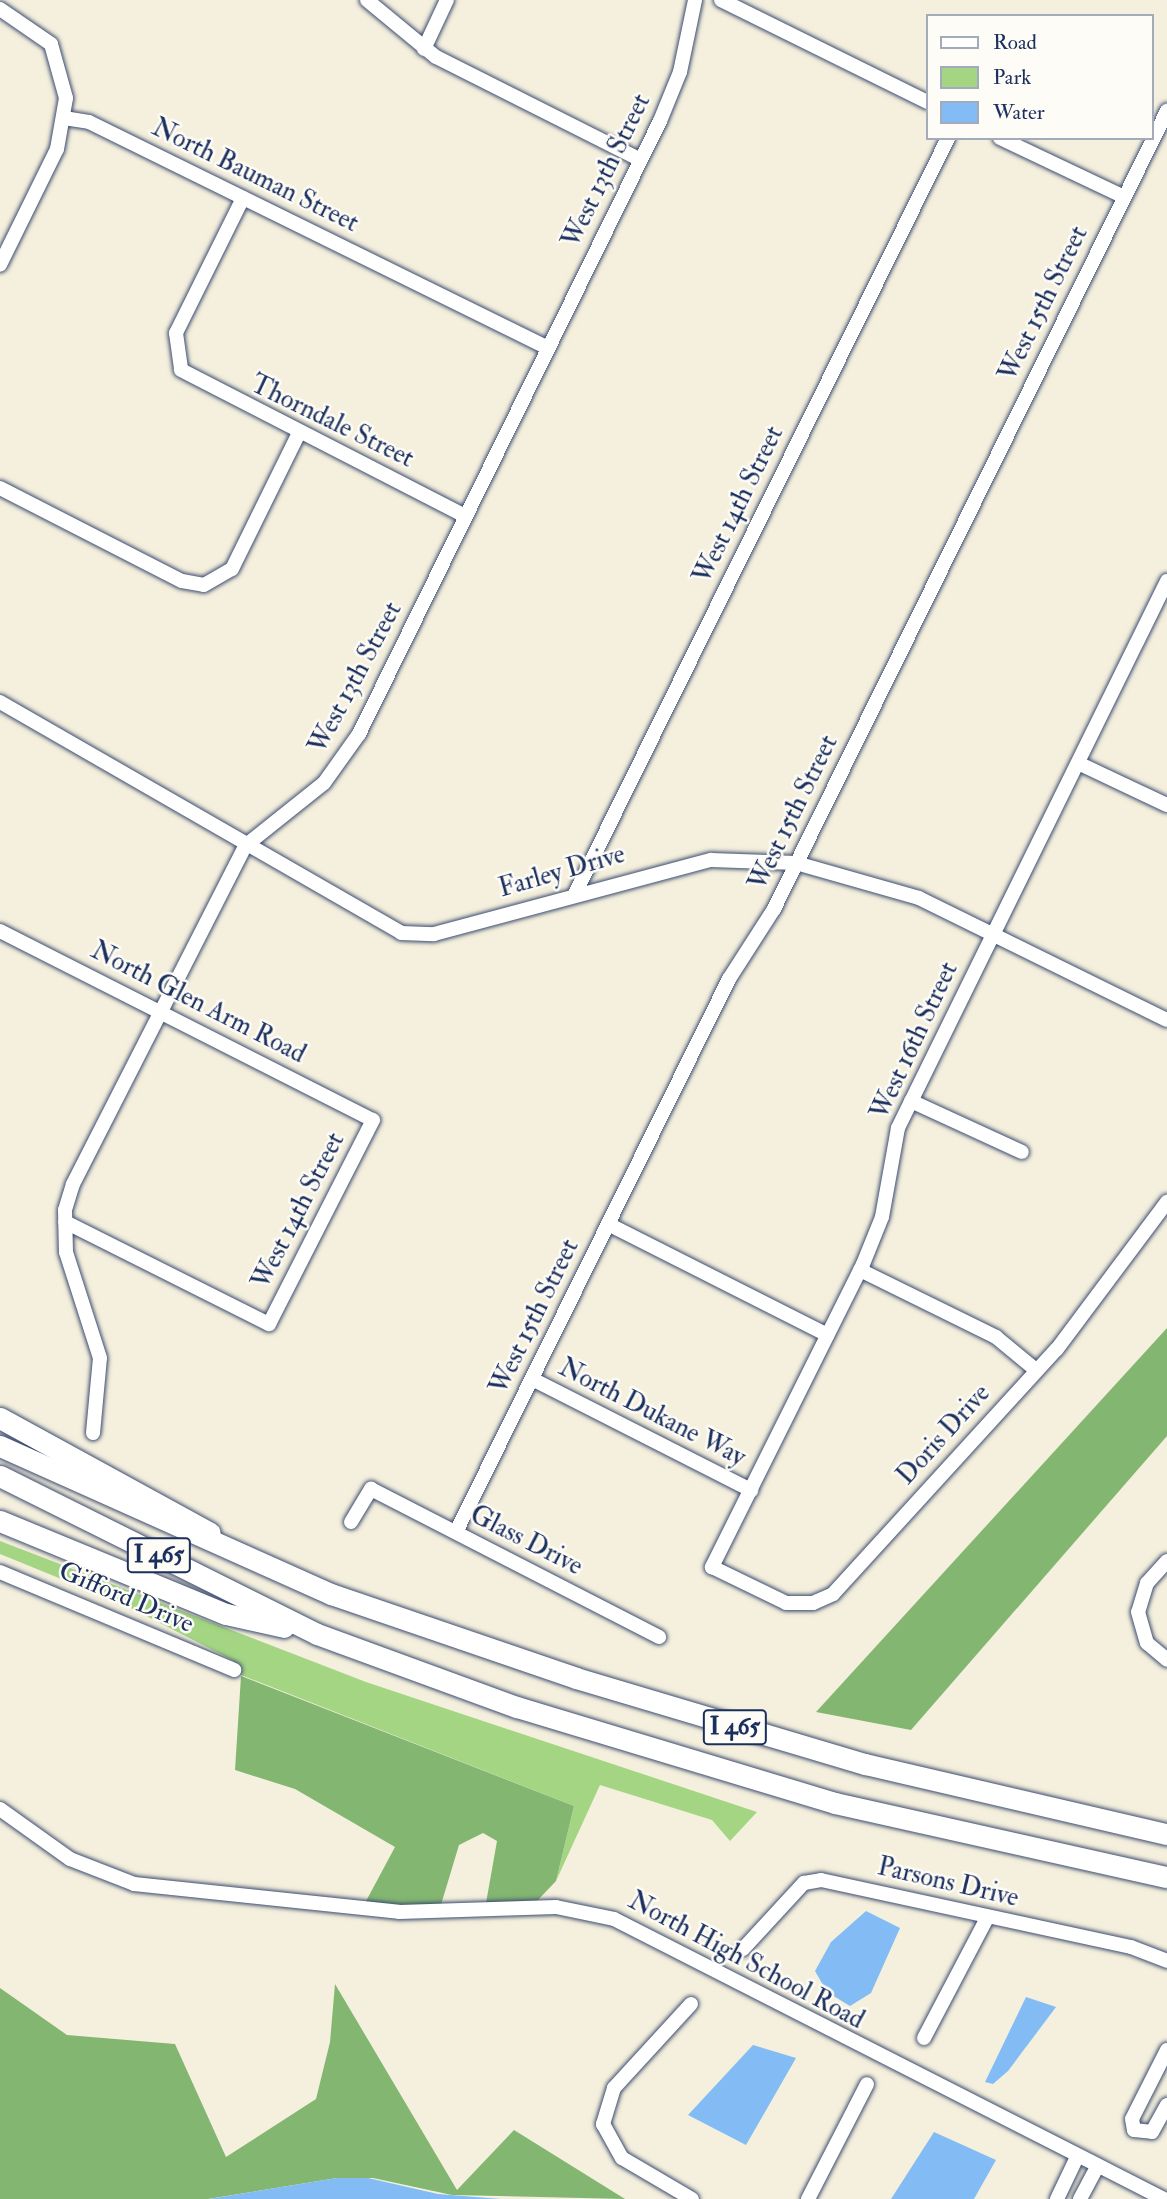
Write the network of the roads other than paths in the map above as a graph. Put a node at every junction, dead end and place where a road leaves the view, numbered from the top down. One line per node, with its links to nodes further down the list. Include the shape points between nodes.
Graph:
1 (367, 0): 6 (street)
2 (447, 0): 6 (street)
3 (695, 0): 14 (street, West 13th Street, via 680,72)
4 (721, 0): 7 (street)
5 (0, 9): 9 (street, via 36,28 54,48 63,72)
6 (424, 49): 14 (street)
7 (926, 102)
8 (1167, 111): 10 (street, West 15th Street)
9 (64, 118): 16 (street, North Bauman Street, via 85,120); 17 (street, via 57,149)
10 (1153, 139)
11 (947, 140): 28 (street, West 14th Street)
12 (1004, 140): 15 (street)
13 (1152, 140): 15 (street, West 15th Street)
14 (641, 160): 18 (street, West 13th Street)
15 (1124, 197): 27 (street, West 15th Street)
16 (243, 198): 18 (street, North Bauman Street); 19 (street, Thorndale Street, via 176,333 180,368 194,382)
17 (0, 265)
18 (548, 348): 21 (street, West 13th Street)
19 (299, 433): 20 (street, via 230,572 214,583 187,583); 21 (street, Thorndale Street)
20 (0, 488)
21 (465, 516): 26 (street, West 13th Street, via 345,758 304,802)
22 (1167, 581): 24 (street, West 16th Street)
23 (0, 702): 26 (street, Farley Drive)
24 (1078, 763): 25 (street); 30 (street, West 16th Street)
25 (1167, 805)
26 (245, 846): 28 (street, Farley Drive, via 406,934 434,934); 31 (street, West 13th Street)
27 (796, 863): 28 (street, Farley Drive, via 710,860); 30 (street, Farley Drive, via 905,893); 38 (street, West 15th Street, via 729,979)
28 (575, 894)
29 (0, 931): 31 (street, North Glen Arm Road)
30 (993, 933): 32 (street, Farley Drive); 33 (street, West 16th Street)
31 (163, 1013): 34 (street, North Glen Arm Road); 37 (street, West 13th Street, via 73,1184)
32 (1167, 1020)
33 (911, 1101): 35 (street); 39 (street, West 16th Street, via 898,1128 882,1217)
34 (373, 1120): 37 (street, West 14th Street, via 269,1324)
35 (1022, 1152)
36 (1167, 1202): 41 (street, Doris Drive)
37 (65, 1222): 44 (street, West 13th Street, via 66,1252 100,1358)
38 (608, 1224): 40 (street); 42 (street, West 15th Street)
39 (860, 1270): 40 (street, West 16th Street); 41 (street, via 986,1332)
40 (828, 1335): 47 (street, West 16th Street)
41 (1036, 1370): 53 (street, Doris Drive, via 824,1599 781,1601)
42 (532, 1379): 47 (street, North Dukane Way); 50 (street, West 15th Street)
43 (0, 1419): 51 (highway, via 186,1516)
44 (93, 1433)
45 (0, 1446): 51 (highway, I 465)
46 (0, 1476): 55 (highway, I 465)
47 (751, 1490): 53 (street, West 16th Street)
48 (0, 1521): 55 (highway, via 226,1614)
49 (351, 1522): 50 (street, Glass Drive, via 371,1489)
50 (456, 1532): 56 (street, Glass Drive)
51 (246, 1559): 60 (highway, I 465, via 692,1715 1030,1806)
52 (1167, 1561): 57 (street, via 1140,1601 1143,1633)
53 (712, 1567)
54 (0, 1572): 58 (street, Gifford Drive)
55 (317, 1634): 61 (highway, I 465, via 679,1759 891,1817)
56 (659, 1637)
57 (1167, 1660)
58 (234, 1671)
59 (0, 1808): 70 (street, North High School Road, via 70,1859 134,1884 399,1912 556,1907 614,1919)
60 (1167, 1834)
61 (1167, 1877)
62 (987, 1918): 63 (street, Parsons Drive, via 816,1880 804,1883); 64 (street, Parsons Drive, via 1132,1947); 66 (street)
63 (743, 1949)
64 (1167, 1961)
65 (691, 2004): 72 (street, via 614,2088 603,2124 622,2158)
66 (924, 2038)
67 (1167, 2050): 69 (street, via 1131,2124 1149,2134)
68 (867, 2084): 73 (street)
69 (1167, 2105)
70 (1077, 2157): 71 (street, North High School Road); 74 (street)
71 (1097, 2167): 75 (street); 76 (street, North High School Road)
72 (692, 2199)
73 (808, 2199)
74 (1057, 2199)
75 (1080, 2199)
76 (1164, 2199)

